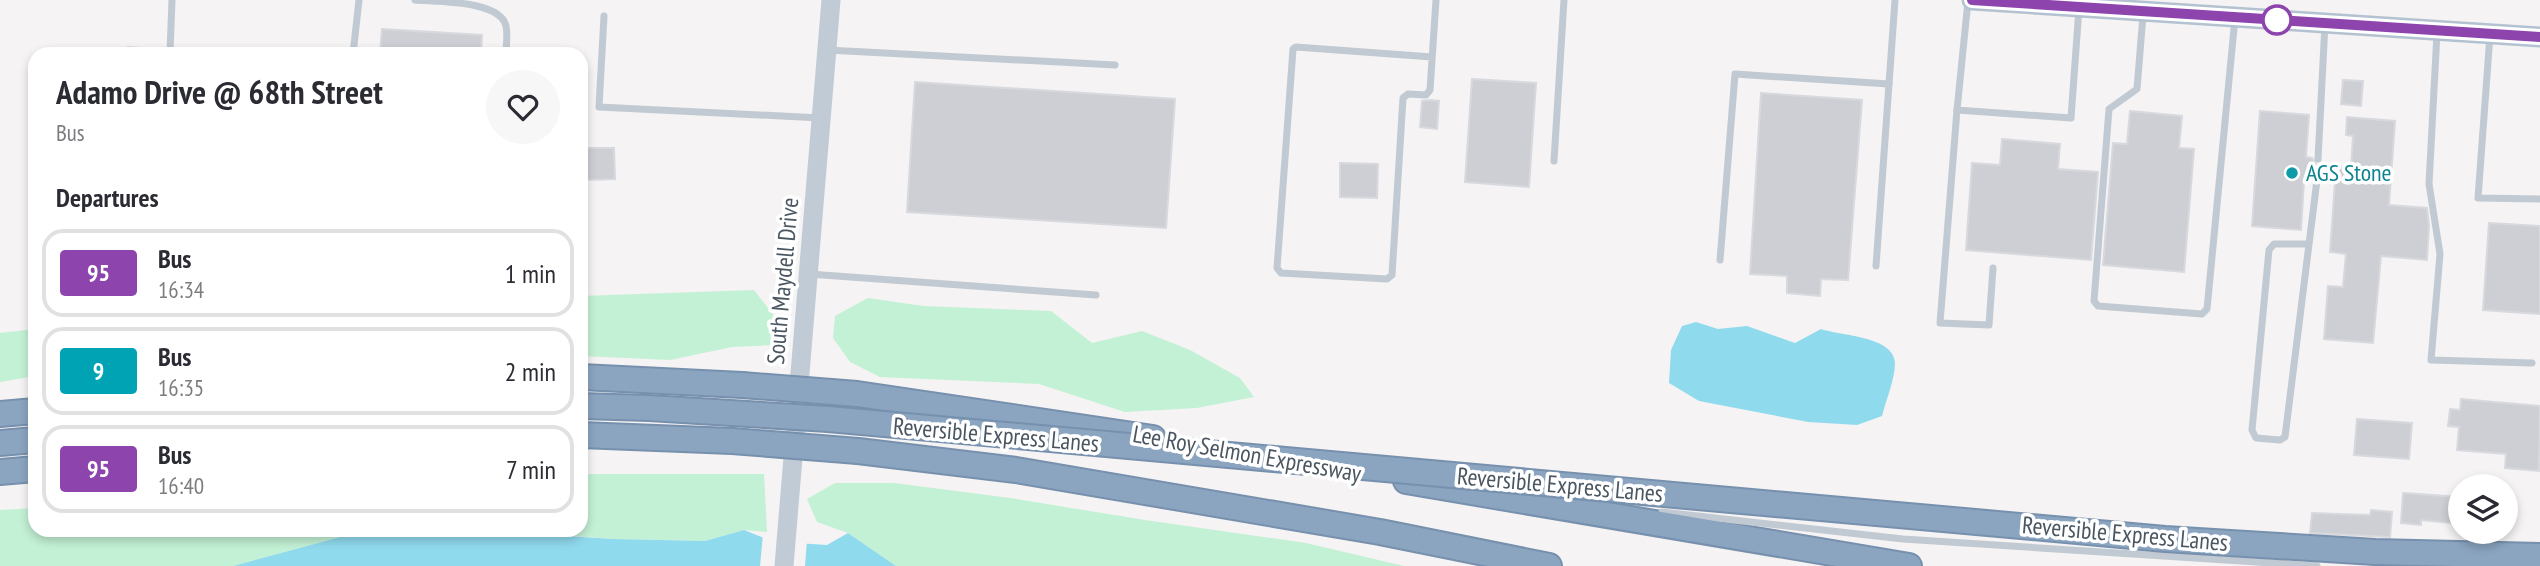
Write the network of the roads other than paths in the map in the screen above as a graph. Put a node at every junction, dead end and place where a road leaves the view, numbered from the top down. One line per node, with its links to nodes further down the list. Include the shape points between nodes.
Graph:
1 (172, 0): 17 (lane)
2 (359, 0): 18 (lane)
3 (415, 0): 19 (lane, via 485,7 497,13 506,25)
4 (831, 0): 20 (street, South Maydell Drive)
5 (1436, 0): 21 (lane)
6 (1564, 0): 27 (lane)
7 (1895, 0): 23 (lane)
8 (1970, 0): 9 (main road); 24 (lane)
9 (2079, 7): 10 (main road); 24 (lane, via 2071,118)
10 (2143, 11): 12 (main road); 12 (lane, via 2137,89 2109,109 2094,300 2098,306 2202,314 2207,309)
11 (604, 16): 25 (lane, via 598,107)
12 (2235, 18): 13 (main road)
13 (2325, 23): 14 (main road); 26 (lane)
14 (2437, 31): 15 (main road); 36 (lane, via 2429,184 2440,254 2431,360)
15 (2490, 34): 16 (main road); 29 (lane, via 2478,198)
16 (2540, 37)
17 (170, 47)
18 (354, 47)
19 (506, 47)
20 (827, 50): 22 (lane); 25 (street, South Maydell Drive)
21 (1432, 57): 21 (lane, via 1429,93 1403,98 1392,275 1387,279 1278,272 1293,49)
22 (1115, 65)
23 (1889, 85): 31 (lane, via 1735,74); 32 (lane)
24 (1956, 110): 33 (lane, via 1940,323 1989,325)
25 (821, 118): 34 (street, South Maydell Drive)
26 (2319, 159)
27 (1554, 161)
28 (2317, 180): 30 (lane)
29 (2540, 199)
30 (2308, 244): 30 (lane, via 2285,437 2256,438 2252,430 2269,250 2274,243)
31 (1720, 260)
32 (1876, 266)
33 (1993, 268)
34 (808, 274): 35 (lane); 50 (street, South Maydell Drive)
35 (1096, 295)
36 (2532, 363)
37 (588, 377): 46 (highway, Lee Roy Selmon Expressway, bridge, via 857,394)
38 (588, 406): 49 (highway, Reversible Express Lanes, bridge, via 814,418 2165,538 2352,551)
39 (28, 412): 40 (highway)
40 (0, 414)
41 (588, 435): 51 (highway, bridge, via 858,451 1016,470 1380,532)
42 (28, 441): 43 (highway)
43 (0, 443)
44 (28, 470): 45 (highway)
45 (0, 472)
46 (1580, 510): 47 (lane); 52 (highway, Lee Roy Selmon Expressway)
47 (1641, 511)
48 (1654, 511): 53 (lane, via 1903,539)
49 (2540, 556)
50 (783, 566)
51 (1549, 566)
52 (1909, 566)
53 (2317, 566)

